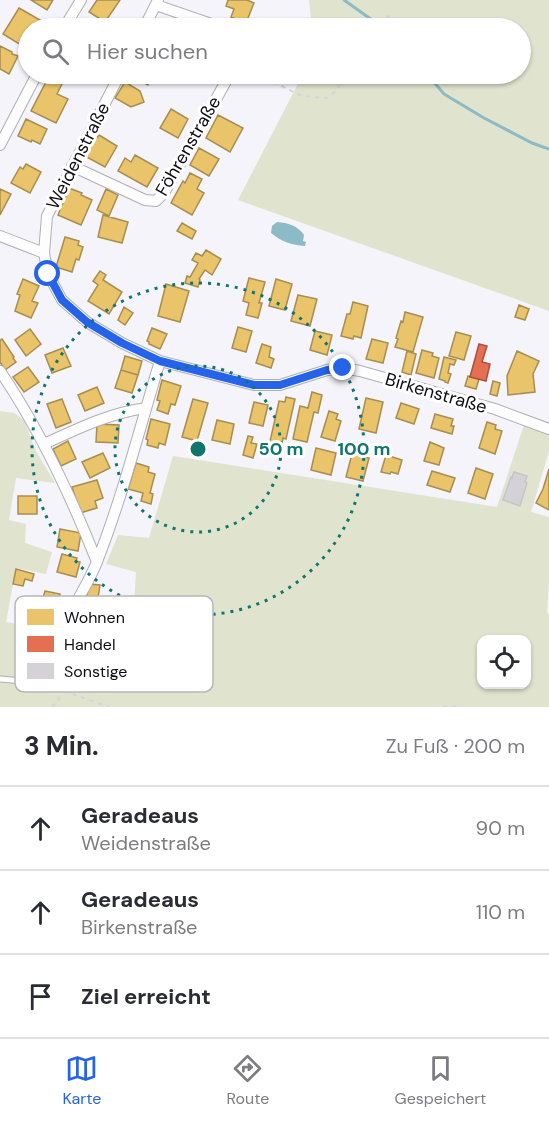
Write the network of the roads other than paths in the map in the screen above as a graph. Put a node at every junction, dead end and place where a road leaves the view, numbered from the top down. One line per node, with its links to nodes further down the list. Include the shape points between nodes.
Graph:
1 (81, 0): 3 (street)
2 (157, 3): 4 (street); 5 (street)
3 (70, 18)
4 (149, 18)
5 (197, 18)
6 (32, 84): 9 (street)
7 (115, 84): 10 (street, Weidenstraße)
8 (224, 84): 10 (street, Föhrenstraße, via 156,201 145,200)
9 (0, 145)
10 (72, 166): 12 (street, Weidenstraße, via 47,216)
11 (0, 236): 12 (street)
12 (44, 253): 13 (street, Weidenstraße, via 48,274 62,300 87,322)
13 (160, 361): 15 (street); 16 (street, Birkenstraße, via 254,385 280,385 343,368 495,409)
14 (0, 371): 17 (street)
15 (146, 408): 17 (street, via 93,422); 18 (street)
16 (549, 429)
17 (44, 444): 18 (street)
18 (97, 562): 19 (street)
19 (79, 596)
20 (0, 679): 21 (lane)
21 (15, 680)

